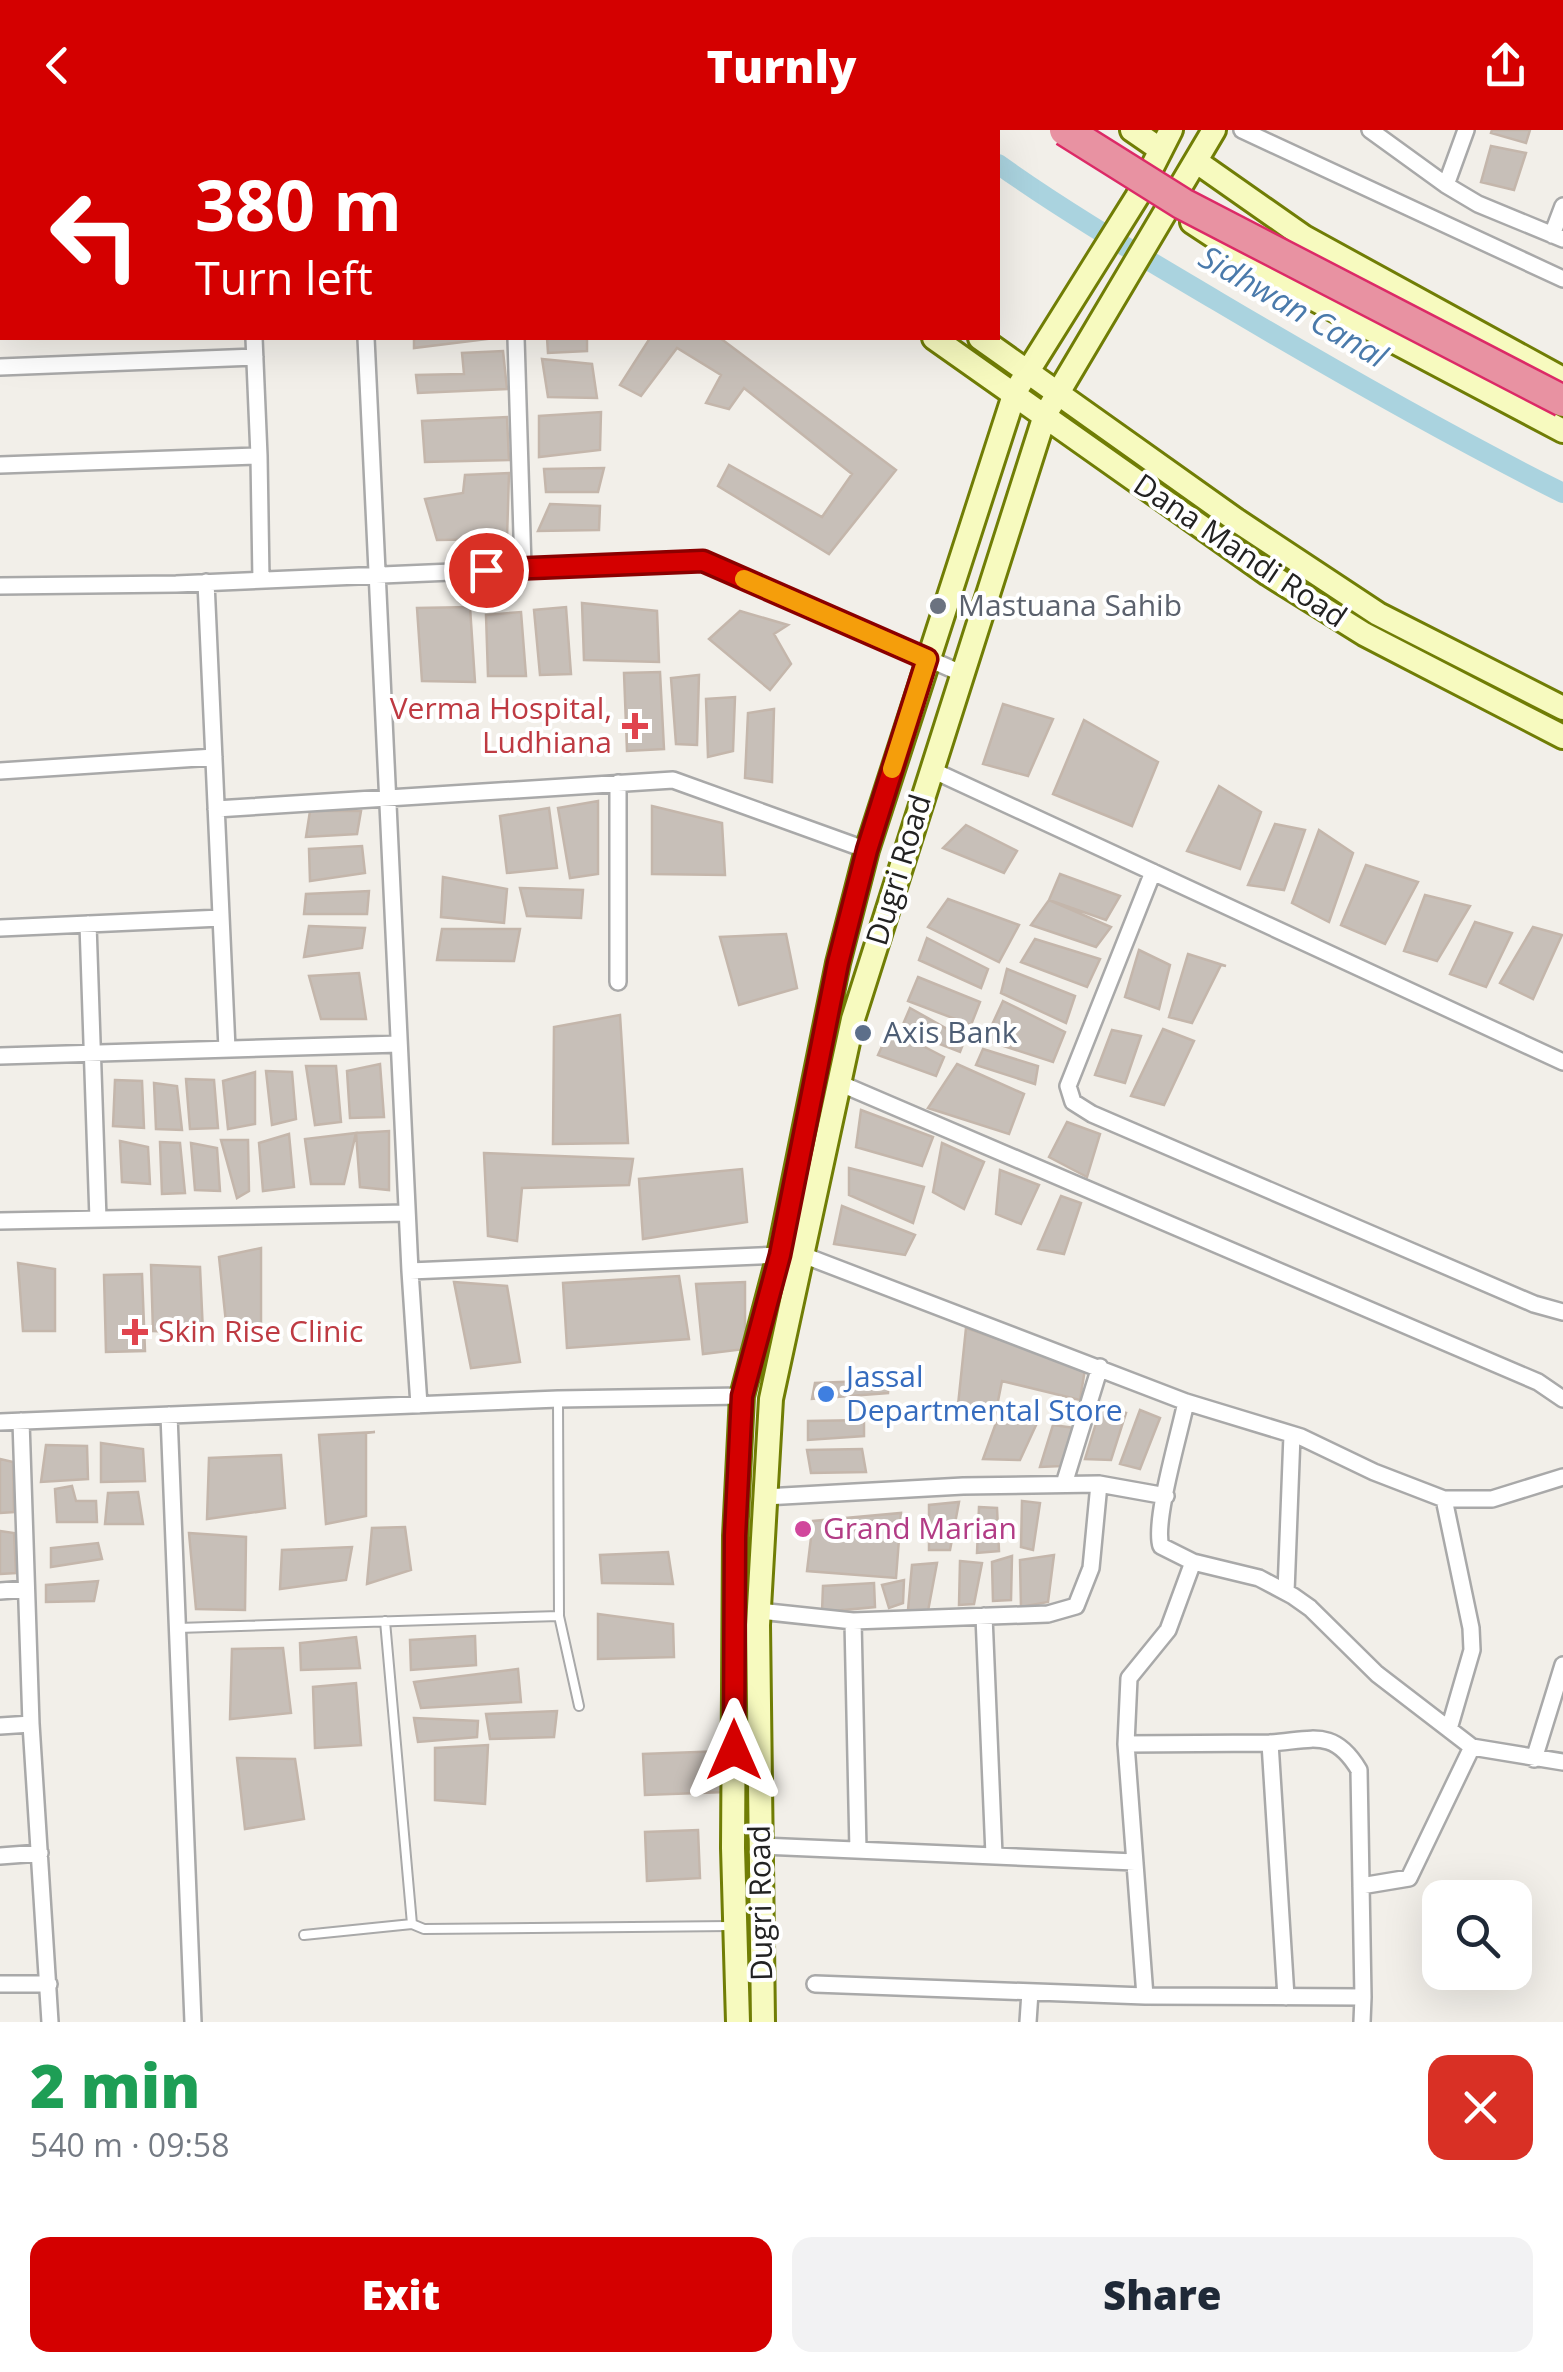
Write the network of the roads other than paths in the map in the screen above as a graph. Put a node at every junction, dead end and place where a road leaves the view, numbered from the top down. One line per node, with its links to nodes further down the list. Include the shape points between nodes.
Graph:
1 (1045, 130): 11 (street)
2 (1065, 130): 27 (highway, bridge, via 1184,204)
3 (1132, 130): 8 (street)
4 (1214, 130): 9 (street, Dugri Road)
5 (1242, 130): 15 (street)
6 (1370, 130): 10 (street)
7 (1466, 130): 10 (street)
8 (1166, 140): 11 (street, Dugri Road)
9 (1197, 162): 13 (street, Dugri Road); 24 (street, via 1304,237)
10 (1446, 185): 14 (street)
11 (1139, 194): 13 (street); 23 (street, Dugri Road)
12 (1563, 206): 14 (street)
13 (1167, 210): 26 (street, Dugri Road); 29 (street, via 1290,286)
14 (1558, 237)
15 (1563, 279)
16 (254, 340): 21 (street)
17 (366, 340): 33 (street)
18 (516, 340): 32 (street)
19 (937, 340): 25 (street, Dana Mandi Road)
20 (983, 340): 23 (street)
21 (255, 357): 22 (street); 30 (street)
22 (0, 367)
23 (1028, 371): 25 (street, Dugri Road); 26 (street)
24 (1563, 378)
25 (1015, 392): 28 (street, Dana Mandi Road); 37 (street, Dugri Road)
26 (1058, 392): 28 (street, Dugri Road); 39 (street, via 1378,614)
27 (1563, 401)
28 (1045, 415): 38 (street, Dugri Road); 40 (street, Dana Mandi Road, via 1364,634)
29 (1563, 431)
30 (259, 456): 31 (street); 34 (street)
31 (0, 465)
32 (523, 568): 33 (street); 37 (street, via 703,561)
33 (376, 574): 34 (street); 45 (street)
34 (261, 580): 35 (street)
35 (206, 582): 36 (street); 41 (street)
36 (0, 586)
37 (927, 659): 38 (street); 47 (street, Dugri Road)
38 (961, 673): 42 (street, Dugri Road)
39 (1563, 708)
40 (1563, 738)
41 (214, 757): 43 (street); 46 (street)
42 (930, 769): 48 (street); 58 (street, Dugri Road)
43 (0, 771)
44 (618, 784): 45 (street); 47 (street, via 673,780); 52 (street)
45 (389, 798): 46 (street); 53 (street)
46 (216, 809): 49 (street)
47 (867, 850): 62 (street, Dugri Road, via 838,963)
48 (1153, 872): 57 (street); 64 (street, via 1068,1086 1073,1102)
49 (221, 918): 50 (street); 54 (street)
50 (88, 924): 51 (street); 55 (street)
51 (0, 928)
52 (618, 982)
53 (399, 1044): 54 (street); 59 (street)
54 (226, 1049): 55 (street)
55 (91, 1054): 56 (street); 60 (street)
56 (0, 1056)
57 (1563, 1062)
58 (838, 1083): 62 (street, Dugri Road); 68 (street, via 1538,1382)
59 (407, 1213): 60 (street); 63 (street)
60 (98, 1219): 61 (street)
61 (0, 1221)
62 (791, 1255): 63 (street); 65 (street); 66 (street, Dugri Road); 78 (street, Dugri Road)
63 (410, 1271): 70 (street)
64 (1563, 1312)
65 (1100, 1367): 69 (street); 76 (street)
66 (742, 1396): 67 (street); 109 (street, Dugri Road, via 735,1554)
67 (558, 1399): 70 (street); 86 (lane)
68 (1563, 1400)
69 (1186, 1402): 74 (street); 79 (street)
70 (419, 1404): 71 (street)
71 (169, 1415): 72 (street); 90 (street)
72 (21, 1421): 73 (street); 82 (street)
73 (0, 1422)
74 (1292, 1435): 80 (street); 84 (street)
75 (1563, 1477): 80 (street, via 1492,1499)
76 (1064, 1484): 77 (street); 78 (street)
77 (1098, 1484): 79 (street); 87 (street, via 1090,1568 1076,1606)
78 (765, 1496): 85 (street, Dugri Road)
79 (1166, 1496): 81 (street, via 1158,1537)
80 (1444, 1499): 95 (street, via 1472,1650)
81 (1193, 1562): 84 (street, via 1260,1578); 97 (street, via 1168,1630 1130,1678)
82 (26, 1589): 83 (street); 93 (street)
83 (0, 1590)
84 (1286, 1592): 95 (street)
85 (759, 1611): 89 (street); 101 (street, Dugri Road)
86 (559, 1616): 88 (lane); 92 (lane)
87 (984, 1616): 89 (street); 104 (street)
88 (385, 1621): 90 (lane); 108 (lane)
89 (853, 1621): 102 (street)
90 (178, 1628): 119 (street)
91 (1563, 1664): 99 (street)
92 (578, 1706)
93 (31, 1724): 94 (street); 103 (street)
94 (0, 1726)
95 (1449, 1728): 98 (street)
96 (1270, 1743): 97 (street); 107 (street, via 1325,1739 1346,1750 1359,1770); 117 (street)
97 (1126, 1744): 106 (street)
98 (1472, 1747): 99 (street); 107 (street, via 1409,1878)
99 (1534, 1759): 100 (street)
100 (1563, 1762)
101 (760, 1846): 102 (street); 121 (street, Dugri Road)
102 (858, 1850): 104 (street)
103 (40, 1853): 105 (street); 112 (street)
104 (994, 1855): 106 (street)
105 (0, 1856)
106 (1135, 1862): 115 (street)
107 (1361, 1886): 116 (street)
108 (412, 1924): 109 (lane); 110 (lane)
109 (736, 1926): 120 (street, Dugri Road)
110 (304, 1935)
111 (0, 1984): 112 (street)
112 (49, 1984): 118 (street)
113 (815, 1984): 114 (street)
114 (1030, 1992): 115 (street); 122 (street)
115 (1145, 1996): 117 (street)
116 (1363, 1996): 117 (street); 123 (street)
117 (1286, 1997)
118 (50, 2022)
119 (193, 2022)
120 (738, 2022)
121 (762, 2022)
122 (1028, 2022)
123 (1362, 2022)

